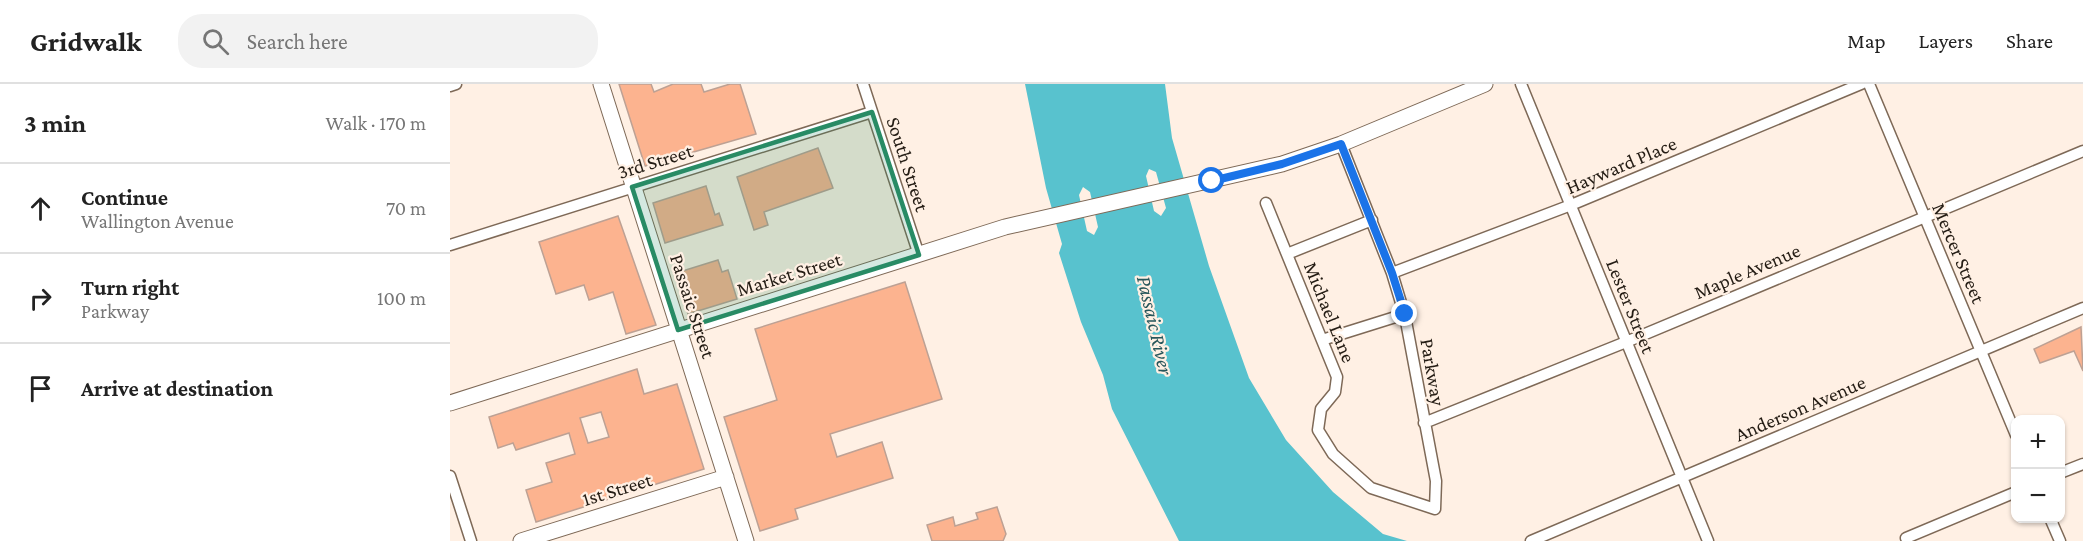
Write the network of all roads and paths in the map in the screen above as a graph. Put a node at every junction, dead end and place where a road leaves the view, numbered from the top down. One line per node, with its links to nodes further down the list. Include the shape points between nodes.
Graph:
1 (456, 84): 8 (street)
2 (601, 84): 12 (street, Passaic Street)
3 (863, 84): 9 (street, South Street)
4 (1485, 84): 10 (street, Market Street)
5 (1521, 84): 14 (street, Lester Street)
6 (1861, 84): 14 (street, Hayward Place)
7 (1869, 84): 15 (street, Mercer Street)
8 (450, 86)
9 (872, 112): 12 (street, 3rd Street); 19 (street, South Street)
10 (1341, 144): 16 (street, Parkway); 19 (street, Market Street, via 1282,164 1005,227)
11 (2083, 151): 15 (street, Maple Avenue)
12 (633, 187): 17 (street, 3rd Street); 23 (street, Passaic Street)
13 (1266, 203): 18 (street, Michael Lane)
14 (1571, 205): 20 (street, Hayward Place); 25 (street, Lester Street)
15 (1924, 217): 25 (street, Maple Avenue); 26 (street, Mercer Street)
16 (1372, 220): 18 (street); 20 (street, Parkway)
17 (450, 245)
18 (1287, 254): 24 (street, Michael Lane)
19 (919, 255): 23 (street, Market Street)
20 (1392, 273): 22 (street, Parkway)
21 (2083, 308): 26 (street, Anderson Avenue)
22 (1405, 314): 24 (street); 28 (street, Parkway)
23 (678, 330): 27 (street, Market Street); 33 (street, Passaic Street)
24 (1322, 340): 36 (street, Michael Lane, via 1337,377 1335,392 1321,409 1317,430 1333,454 1371,488)
25 (1626, 342): 28 (street, Maple Avenue); 34 (street, Lester Street)
26 (1981, 352): 29 (street, Mercer Street); 34 (street, Anderson Avenue)
27 (450, 403)
28 (1424, 423): 36 (street, Parkway, via 1436,481)
29 (2011, 423)
30 (2083, 464): 31 (street)
31 (2065, 472)
32 (450, 476): 39 (street)
33 (726, 477): 40 (street, 1st Street); 41 (street, Passaic Street)
34 (1682, 478): 42 (street, Anderson Avenue); 43 (street, Lester Street)
35 (2011, 494): 38 (street)
36 (1435, 509)
37 (2052, 523): 44 (street)
38 (1906, 538)
39 (471, 541)
40 (521, 541)
41 (746, 541)
42 (1531, 541)
43 (1708, 541)
44 (2060, 541)

